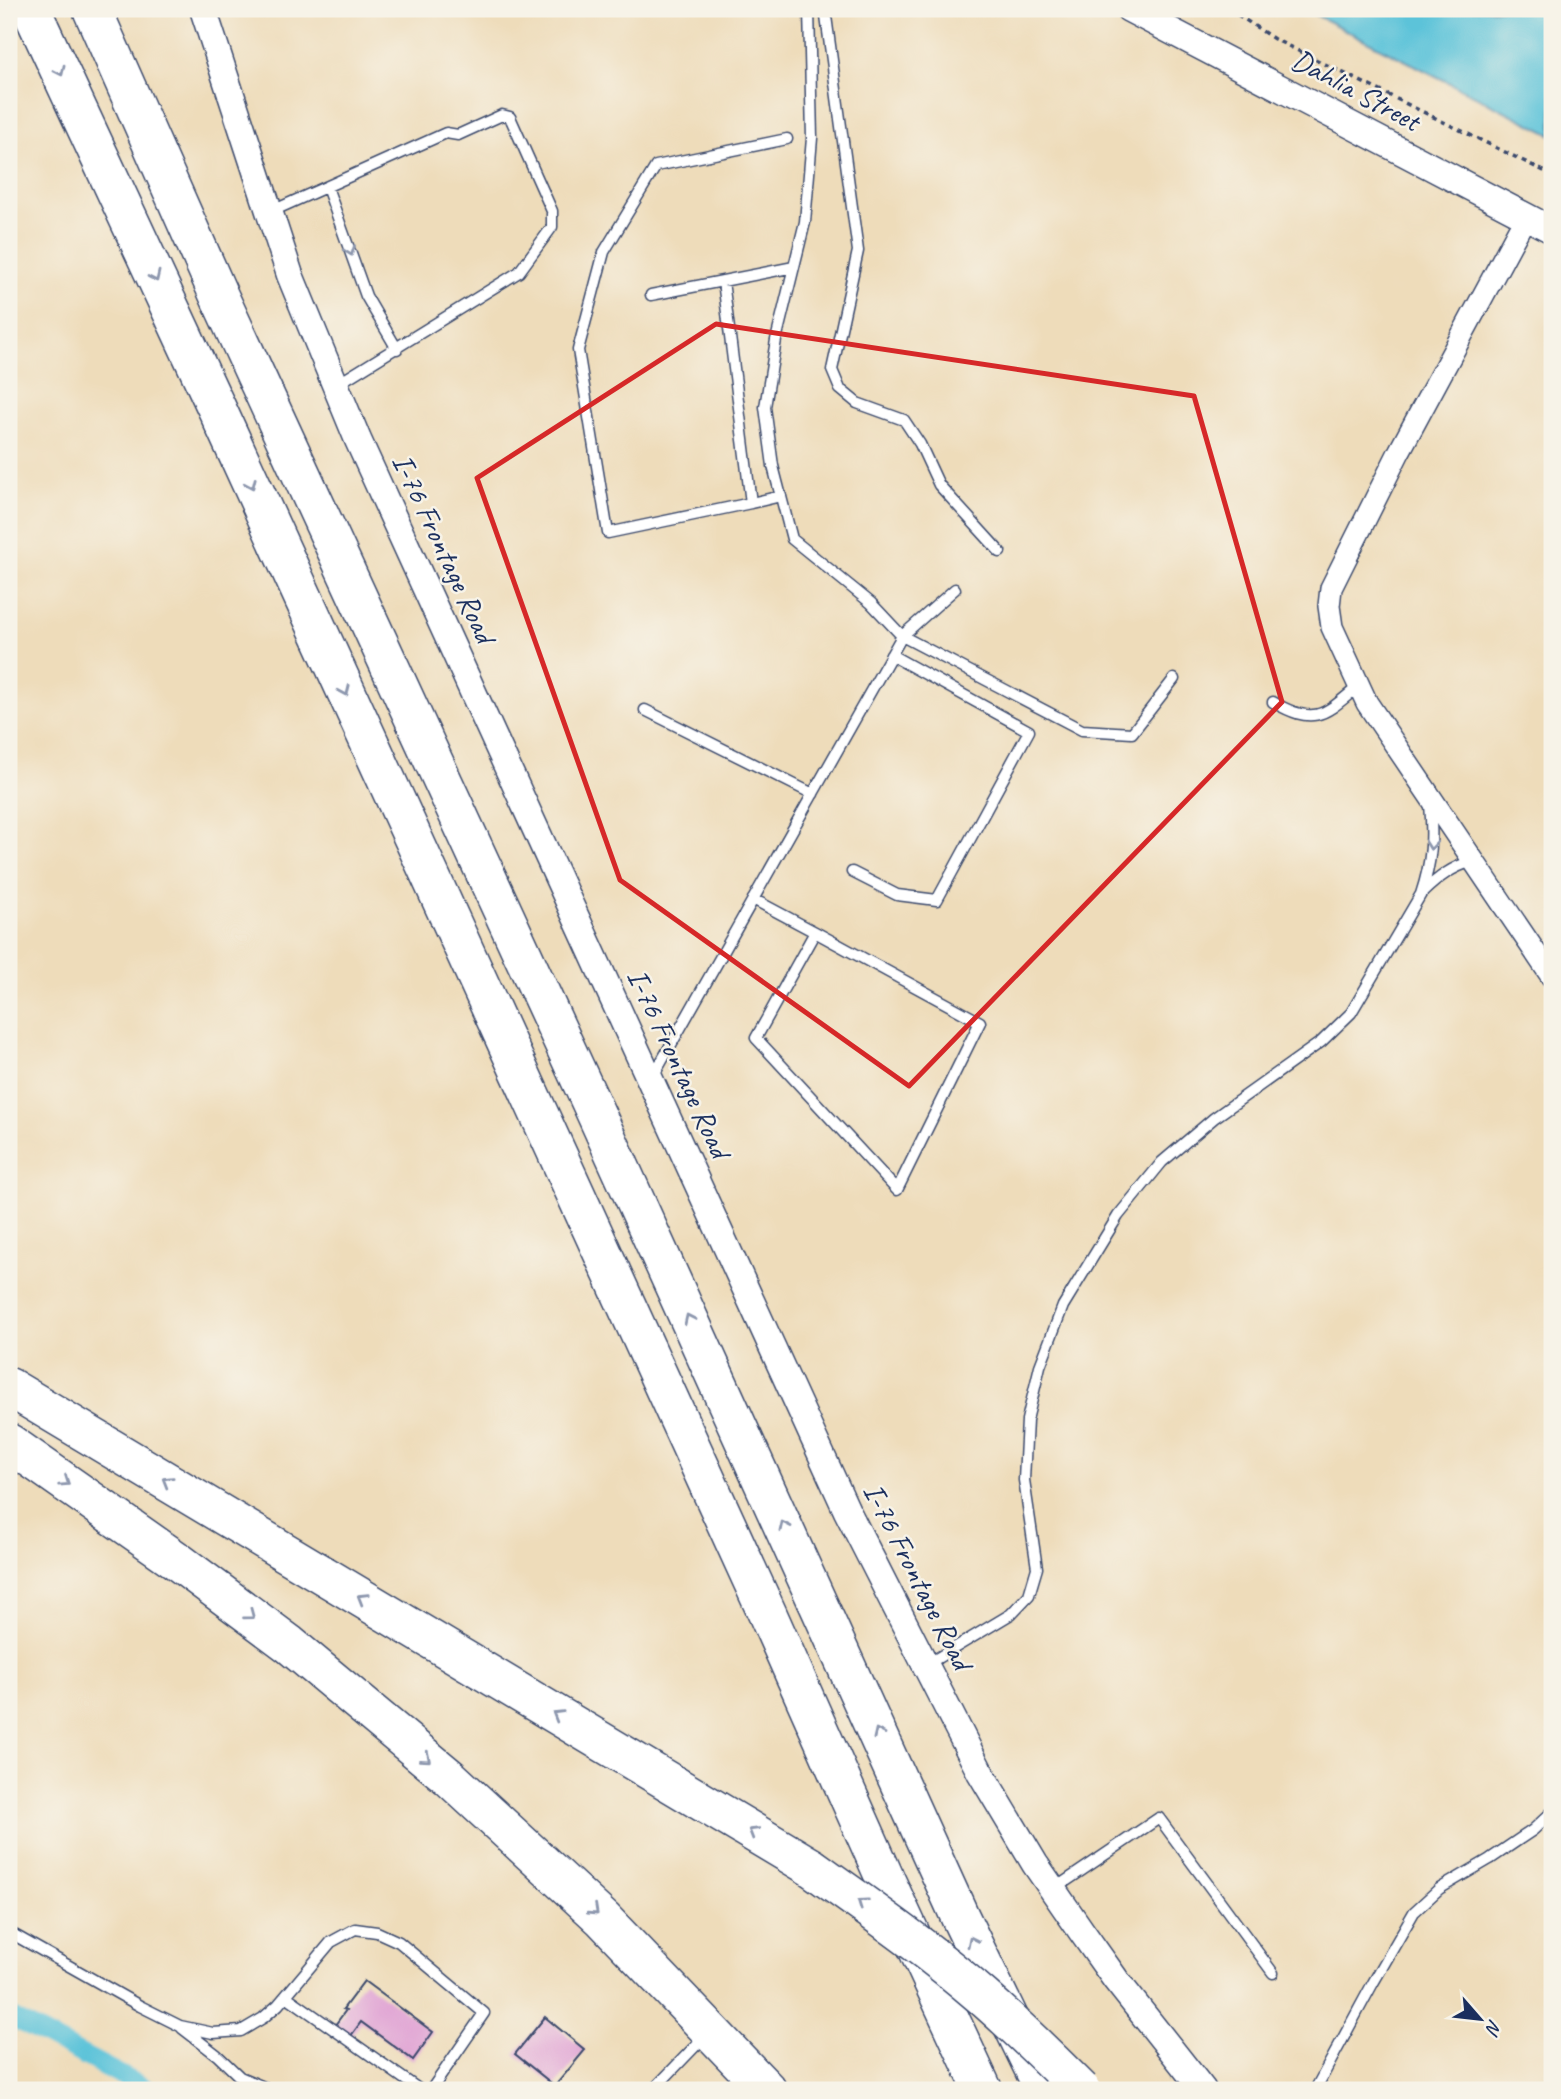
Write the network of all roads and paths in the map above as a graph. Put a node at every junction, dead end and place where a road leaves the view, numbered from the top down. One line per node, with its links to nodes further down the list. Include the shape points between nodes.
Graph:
1 (31, 9): 53 (highway, one-way to 53)
2 (92, 9): 54 (highway, one-way to 2, via 960,1917)
3 (203, 9): 11 (street, I-76 Frontage Road)
4 (809, 9): 14 (lane, via 811,138 805,222)
5 (825, 9): 21 (lane, via 858,251 832,370 840,389 857,403 904,420 939,485)
6 (1129, 9): 12 (street, Dahlia Street)
7 (1229, 9): 9 (path, via 1274,39)
8 (787, 139): 20 (lane, via 656,166 604,252 578,350 608,533)
9 (1552, 175)
10 (327, 187): 11 (lane); 17 (lane, one-way to 17, via 366,296); 17 (lane, via 446,133 458,135 502,115 510,117 552,211 552,227 519,272)
11 (270, 212): 18 (street, I-76 Frontage Road, via 290,275)
12 (1526, 216): 13 (street, Dahlia Street); 26 (street, via 1331,588 1332,627)
13 (1552, 230)
14 (794, 267): 15 (lane); 19 (lane, via 765,407)
15 (723, 281): 16 (lane); 20 (lane)
16 (651, 295)
17 (397, 349): 18 (lane)
18 (336, 386): 37 (street, I-76 Frontage Road)
19 (780, 496): 20 (lane); 23 (lane, via 792,539 871,603)
20 (751, 503)
21 (1000, 552)
22 (956, 589): 23 (lane)
23 (902, 636): 24 (lane); 25 (lane, via 1082,730 1132,733)
24 (891, 655): 29 (lane); 32 (lane, via 1029,731 937,900 897,895)
25 (1174, 679)
26 (1359, 686): 27 (lane, via 1328,712 1305,716); 30 (street)
27 (1273, 702)
28 (645, 710): 29 (lane)
29 (813, 794): 34 (lane)
30 (1429, 795): 31 (street); 33 (lane, one-way to 33, via 1433,838)
31 (1473, 861): 33 (lane, via 1443,873); 36 (street)
32 (852, 872)
33 (1421, 894): 40 (lane, via 1351,1013 1321,1042 1214,1118 1162,1162 1118,1216 1063,1306 1030,1407 1024,1480 1037,1568 1029,1595 1011,1614)
34 (753, 899): 35 (lane); 37 (lane)
35 (815, 932): 35 (lane, via 756,1038 897,1190 980,1022)
36 (1552, 977)
37 (651, 1081): 40 (street, I-76 Frontage Road, via 847,1511)
38 (9, 1387): 55 (highway, one-way to 38, bridge, via 981,1995 811,1867)
39 (9, 1443): 47 (highway, one-way to 47, via 289,1644 439,1769 603,1919)
40 (926, 1665): 42 (street, I-76 Frontage Road, via 979,1772)
41 (1552, 1812): 57 (lane, via 1501,1852 1439,1889 1414,1912)
42 (1053, 1890): 44 (lane, via 1159,1818); 56 (street, I-76 Frontage Road, via 1116,1980)
43 (9, 1932): 46 (lane)
44 (1273, 1973)
45 (286, 1996): 46 (lane, via 241,2031 213,2033); 49 (lane); 50 (lane, via 331,1942 355,1929 398,1942 484,2013)
46 (180, 2026): 48 (lane, via 240,2077)
47 (711, 2030): 51 (lane); 52 (highway)
48 (271, 2090)
49 (420, 2090)
50 (431, 2090)
51 (653, 2090)
52 (767, 2090)
53 (984, 2090)
54 (1044, 2090)
55 (1081, 2090)
56 (1203, 2090)
57 (1315, 2090)

